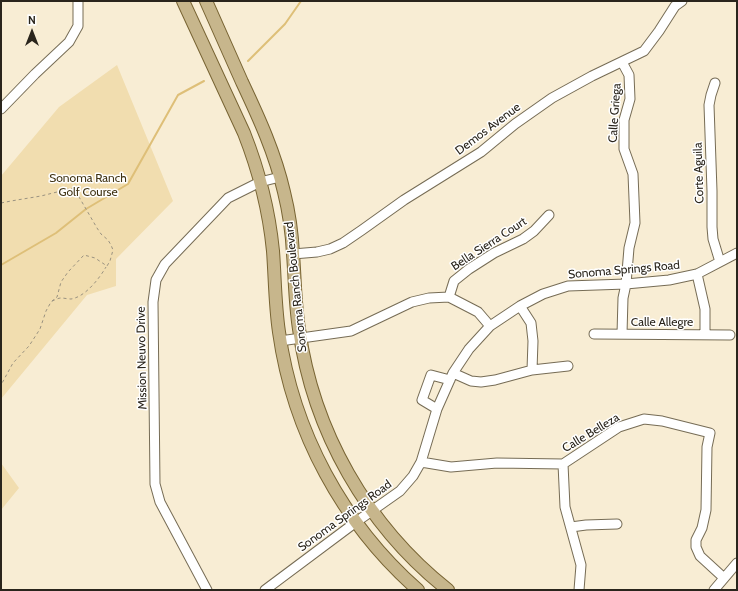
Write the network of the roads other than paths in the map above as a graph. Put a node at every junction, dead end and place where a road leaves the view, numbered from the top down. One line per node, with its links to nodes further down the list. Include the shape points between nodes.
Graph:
1 (78, 1): 7 (street, via 78,26 69,42)
2 (183, 1): 9 (main road, Sonoma Ranch Boulevard, via 244,134)
3 (206, 1): 8 (main road, Sonoma Ranch Boulevard, via 262,125)
4 (682, 1): 5 (street, Demos Avenue, via 644,51)
5 (622, 62): 11 (street, Demos Avenue, via 552,98 481,152 404,200 343,243 317,252); 15 (street, Calle Griega, via 629,75 630,99 624,120 624,149 633,174 635,222 629,248)
6 (715, 83): 13 (street, Corte Aguila, via 709,106 712,227)
7 (1, 109)
8 (280, 177): 9 (street, Mission Neuvo Drive); 11 (main road, Sonoma Ranch Boulevard, via 289,216)
9 (260, 182): 24 (main road, Sonoma Ranch Boulevard, via 271,233); 37 (street, Mission Neuvo Drive, via 228,198 165,264 156,280 153,302 155,484 160,502)
10 (549, 215): 16 (street, Bella Sierra Court, via 523,239 494,253 454,281)
11 (293, 254): 23 (main road, Sonoma Ranch Boulevard)
12 (737, 254): 13 (street, Sonoma Springs Road)
13 (720, 262): 14 (street, Sonoma Springs Road)
14 (697, 274): 15 (street, Sonoma Springs Road, via 669,280); 21 (street, via 705,309)
15 (626, 284): 17 (street, Sonoma Springs Road, via 568,286 543,294); 20 (street, Calle Griega)
16 (449, 297): 18 (street, via 478,312); 23 (street, via 412,302 351,331)
17 (520, 306): 18 (street, Sonoma Springs Road); 26 (street, via 531,323)
18 (490, 326): 27 (street, Sonoma Springs Road, via 469,348)
19 (594, 334): 20 (street, Calle Allegre)
20 (622, 334): 21 (street, Calle Allegre)
21 (705, 334): 22 (street, Calle Allegre)
22 (730, 334)
23 (300, 338): 24 (street); 31 (main road, Sonoma Ranch Boulevard, via 310,384 324,425 342,463)
24 (280, 341): 32 (main road, Sonoma Ranch Boulevard, via 291,390 307,436 331,484)
25 (568, 366): 26 (street)
26 (532, 370): 27 (street, via 481,382)
27 (452, 377): 28 (street, Sonoma Springs Road); 28 (street, via 431,375 422,400)
28 (437, 409): 29 (street, Sonoma Springs Road)
29 (420, 462): 30 (street, Calle Belleza, via 451,467 497,463); 31 (street, Sonoma Springs Road, via 413,476 400,491)
30 (563, 464): 34 (street, via 565,507); 36 (street, Calle Belleza, via 619,427 644,419 710,433 707,447 706,510 696,547 700,556)
31 (372, 511): 32 (street, Sonoma Springs Road); 40 (main road, Sonoma Ranch Boulevard, via 407,553)
32 (356, 522): 38 (street, Sonoma Springs Road); 39 (main road, Sonoma Ranch Boulevard, via 400,574)
33 (617, 524): 34 (street)
34 (571, 527): 41 (street, via 581,565)
35 (737, 564): 36 (street)
36 (724, 578): 42 (street)
37 (206, 590)
38 (265, 590)
39 (418, 590)
40 (448, 590)
41 (579, 590)
42 (714, 590)

